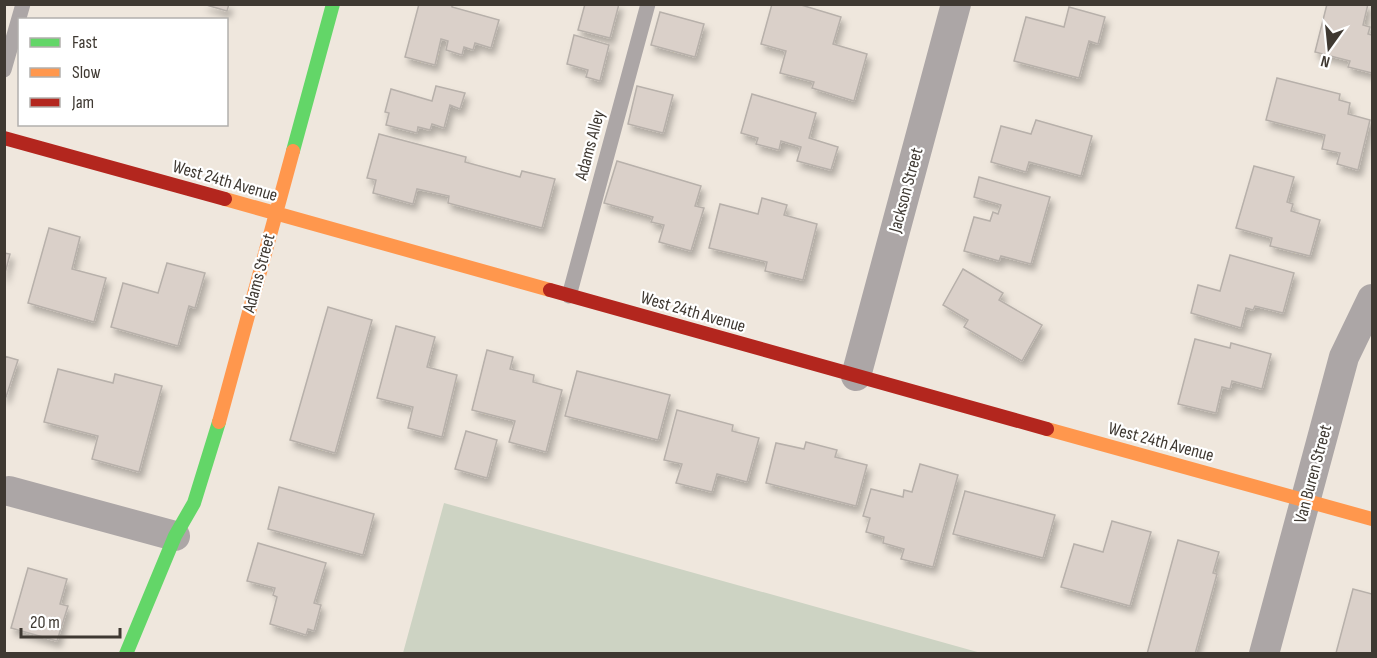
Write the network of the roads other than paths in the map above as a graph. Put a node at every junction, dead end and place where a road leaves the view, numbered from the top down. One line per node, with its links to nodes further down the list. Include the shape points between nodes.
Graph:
1 (333, 4): 7 (street, Adams Street)
2 (648, 4): 8 (lane, Adams Alley)
3 (956, 4): 10 (street, Jackson Street)
4 (18, 21): 5 (lane)
5 (4, 70)
6 (4, 138): 7 (street, West 24th Avenue)
7 (275, 214): 8 (street, West 24th Avenue); 14 (street, Adams Street, via 211,453 194,503)
8 (569, 296): 10 (street, West 24th Avenue)
9 (1372, 299): 12 (street, Van Buren Street, via 1344,357)
10 (856, 376): 12 (street, West 24th Avenue)
11 (9, 491): 14 (street)
12 (1306, 500): 13 (street, West 24th Avenue); 16 (street, Van Buren Street)
13 (1372, 519)
14 (175, 536): 15 (street, Adams Street)
15 (126, 654)
16 (1264, 654)

